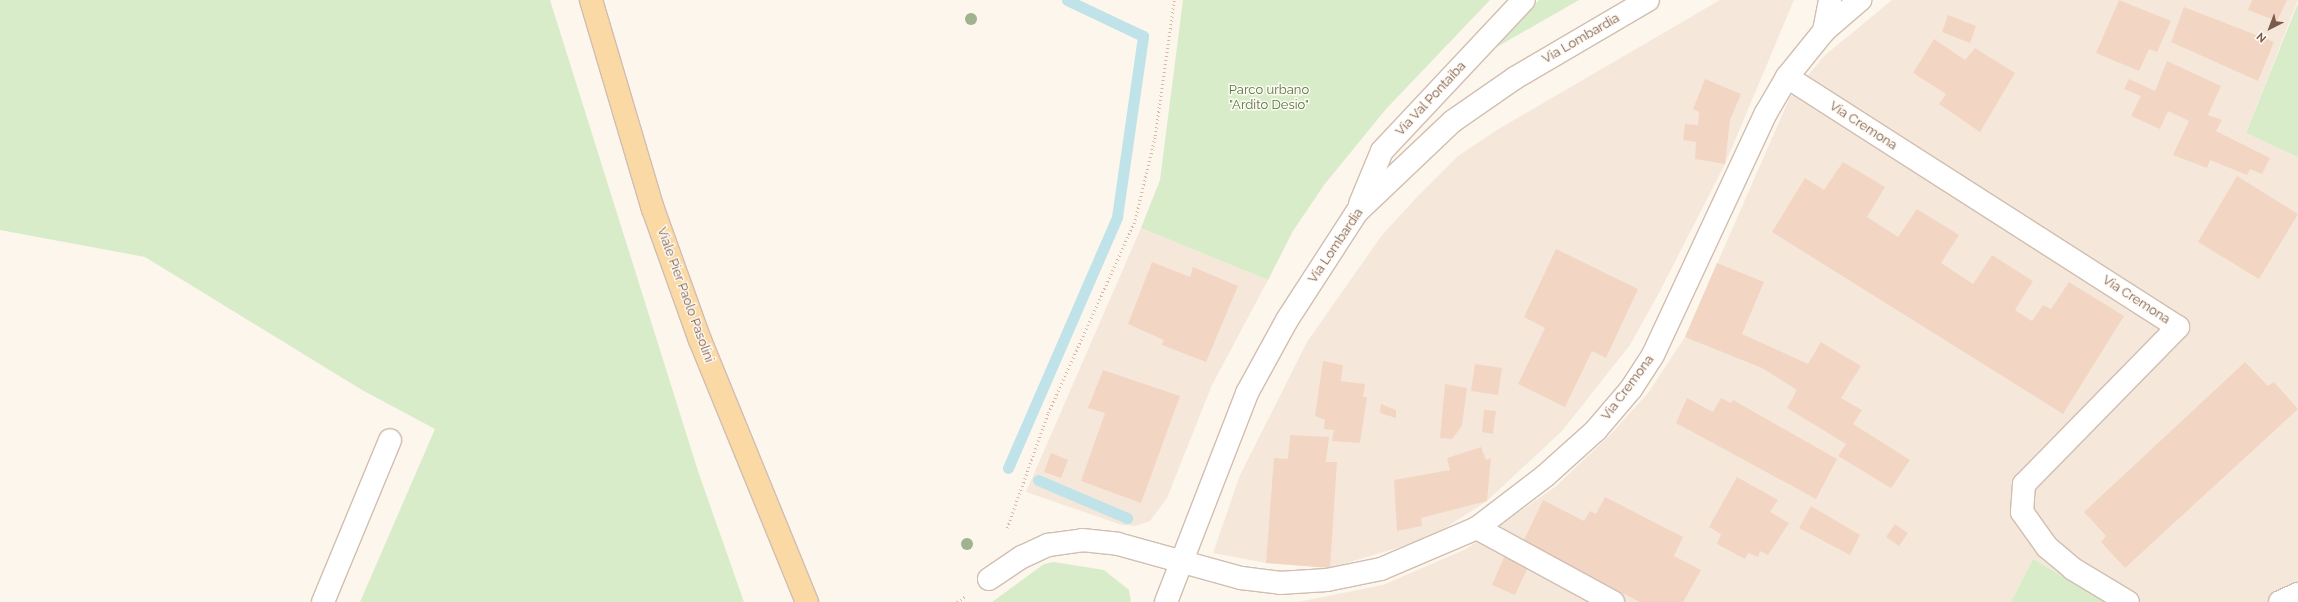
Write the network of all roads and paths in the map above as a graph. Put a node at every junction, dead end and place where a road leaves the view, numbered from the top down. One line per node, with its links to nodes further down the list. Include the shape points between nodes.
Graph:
1 (591, 0): 15 (main road, Viale Pier Paolo Pasolini, via 653,209 700,340)
2 (1174, 0): 12 (path, via 1155,136 1135,220 1048,412)
3 (1524, 0): 9 (street, Via Val Pontaiba, via 1382,151)
4 (1648, 0): 9 (street, Via Lombardia, via 1515,78 1453,121)
5 (1830, 0): 7 (street, Via Cremona)
6 (1860, 0): 7 (street, Via Cremona)
7 (1824, 31): 8 (street, Via Cremona)
8 (1787, 77): 11 (street, Via Cremona, via 1766,113 1653,355 1631,389 1596,430 1545,476); 21 (street, Via Cremona, via 2178,327 2024,484 2022,512 2047,547 2073,569)
9 (1357, 212): 13 (street, Via Lombardia, via 1287,320 1247,393)
10 (390, 440): 17 (street)
11 (1477, 528): 13 (street, Via Cremona, via 1381,569 1327,580 1279,583 1241,578); 20 (street)
12 (1005, 535)
13 (1181, 561): 14 (street, via 1118,544 1082,540 1048,545 1022,557); 19 (street, Via Lombardia)
14 (990, 579)
15 (803, 593): 18 (main road, Viale Pier Paolo Pasolini)
16 (2298, 594): 22 (street)
17 (323, 602)
18 (811, 602)
19 (1166, 602)
20 (1613, 602)
21 (2128, 602)
22 (2280, 602)

